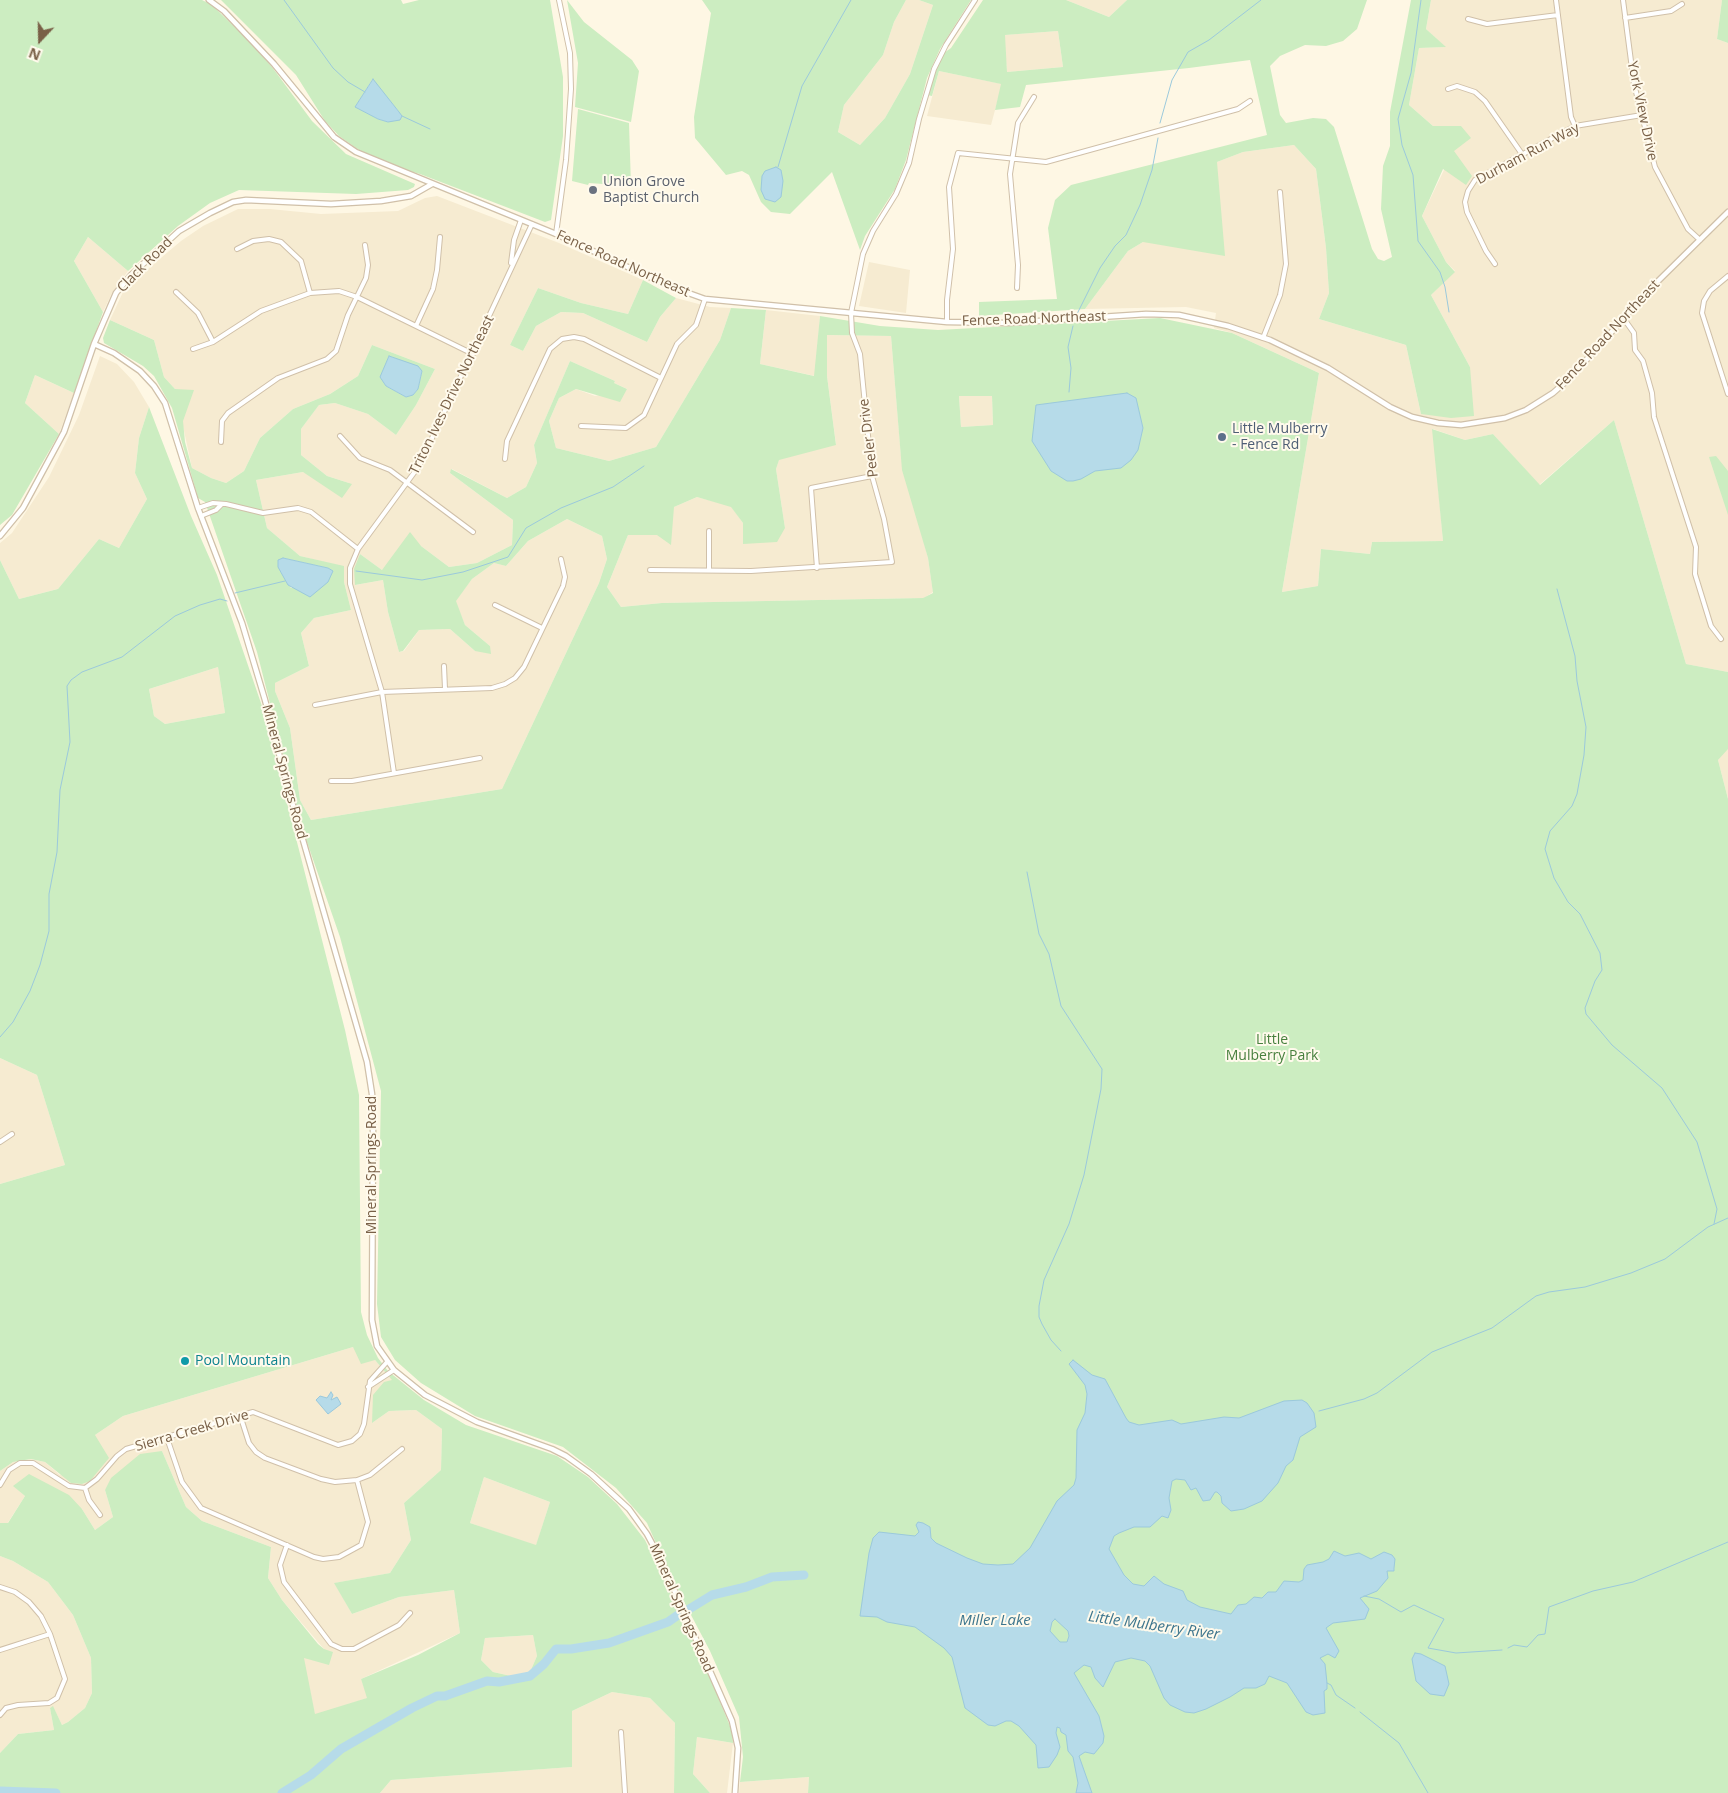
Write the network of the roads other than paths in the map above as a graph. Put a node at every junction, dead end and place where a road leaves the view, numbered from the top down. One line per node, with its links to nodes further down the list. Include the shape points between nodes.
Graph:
1 (210, 0): 17 (street, Fence Road Northeast, via 274,64 334,137 356,152)
2 (559, 0): 22 (street, via 570,53 571,90)
3 (976, 0): 35 (street, Peeler Drive, via 934,69 909,163 863,254)
4 (1556, 0): 7 (street)
5 (1623, 0): 8 (street, York View Drive)
6 (1682, 4): 8 (street, via 1671,11)
7 (1558, 16): 9 (street, via 1487,24); 14 (street, via 1571,117)
8 (1625, 18): 13 (street, York View Drive, via 1634,84)
9 (1468, 19)
10 (1448, 89): 15 (street, via 1458,86 1475,92 1485,101)
11 (1034, 97): 16 (street, via 1018,123)
12 (1250, 102): 16 (street, via 1238,109 1046,162)
13 (1642, 115): 14 (street, Durham Run Way); 24 (street, York View Drive, via 1654,168 1688,229)
14 (1575, 126): 15 (street, Durham Run Way)
15 (1522, 154): 27 (street, Durham Run Way, via 1474,180 1465,202)
16 (1013, 159): 30 (street, via 1010,189 1018,265); 37 (street, via 964,152 956,156 949,187 953,249 947,300)
17 (432, 184): 20 (street, Fence Road Northeast); 41 (street, Clack Road, via 396,200 331,204 246,200 210,212 179,231 131,275 116,293)
18 (1280, 192): 39 (street, via 1286,264 1280,295)
19 (1728, 213): 24 (street, Fence Road Northeast)
20 (521, 220): 21 (street, Fence Road Northeast); 28 (street, Triton Ives Drive Northeast)
21 (532, 224): 22 (street, Fence Road Northeast); 28 (street, Triton Ives Drive Northeast)
22 (556, 234): 34 (street, Fence Road Northeast, via 668,286)
23 (440, 237): 38 (street, via 433,289)
24 (1700, 240): 36 (street, Fence Road Northeast)
25 (365, 245): 33 (street, via 366,278)
26 (237, 249): 32 (street, via 254,241 281,242 300,261)
27 (1495, 264)
28 (511, 265): 43 (street, Triton Ives Drive Northeast)
29 (1728, 276): 45 (street, via 1710,291 1702,312)
30 (1017, 288)
31 (176, 292): 40 (street, via 198,312)
32 (310, 293): 33 (street, via 339,291); 40 (street, via 261,311)
33 (357, 297): 38 (street); 48 (street, via 336,351 327,359 278,378 228,413 222,421)
34 (705, 299): 35 (street, Fence Road Northeast); 44 (street, via 696,324 677,344)
35 (851, 313): 37 (street, Fence Road Northeast); 50 (street, Peeler Drive, via 852,333 860,354)
36 (1624, 319): 39 (street, Fence Road Northeast, via 1570,378 1541,401 1505,418 1461,425 1423,420 1390,407 1328,368); 65 (street, via 1634,333 1635,350 1643,361 1652,392 1654,417 1696,547 1695,574 1708,617)
37 (948, 322): 39 (street, Fence Road Northeast, via 1008,323 1162,314 1203,320)
38 (416, 326): 43 (street)
39 (1263, 338)
40 (214, 342): 42 (street)
41 (94, 344): 53 (street, Mineral Springs Road, via 133,366 158,391 168,410); 57 (street, Clack Road, via 64,432 23,508)
42 (193, 349)
43 (473, 354): 51 (street, Triton Ives Drive Northeast, via 419,466)
44 (662, 378): 46 (street, via 644,416 636,423 626,428); 49 (street, via 584,339 562,339 550,349 510,433)
45 (1728, 391)
46 (581, 426)
47 (340, 436): 51 (street, via 360,458 390,470)
48 (221, 442)
49 (505, 459)
50 (872, 476): 60 (street, via 811,488); 60 (street, Peeler Drive, via 892,562)
51 (407, 484): 56 (street); 58 (street, Triton Ives Drive Northeast)
52 (221, 505): 53 (street, via 213,503); 54 (street); 58 (street, via 263,514 298,508 311,512)
53 (198, 508): 54 (street, Mineral Springs Road)
54 (201, 516): 75 (street, Mineral Springs Road, via 242,623 368,1062 373,1130 372,1320 377,1346)
55 (710, 531): 62 (street)
56 (473, 532)
57 (0, 536)
58 (358, 549): 68 (street, Triton Ives Drive Northeast, via 350,568 350,584)
59 (561, 559): 64 (street, via 565,577)
60 (817, 568): 62 (street)
61 (650, 570): 62 (street)
62 (709, 570)
63 (496, 605): 64 (street)
64 (542, 628): 67 (street, via 524,667 510,681 492,688)
65 (1721, 639)
66 (444, 666): 67 (street)
67 (445, 689): 68 (street)
68 (382, 692): 69 (street); 71 (street, Triton Ives Drive Northeast)
69 (315, 705)
70 (480, 758): 71 (street)
71 (394, 773): 72 (street, via 352,781)
72 (331, 781)
73 (12, 1134): 74 (street)
74 (0, 1142)
75 (387, 1362): 76 (street, Mineral Springs Road); 77 (street, Sierra Creek Drive, via 372,1376)
76 (394, 1370): 77 (street); 93 (street, Mineral Springs Road, via 425,1395 455,1412 566,1456 629,1509 661,1560 732,1721 738,1748)
77 (368, 1387): 78 (street, Sierra Creek Drive, via 360,1434 352,1441 338,1445 253,1412)
78 (240, 1414): 79 (street, Sierra Creek Drive); 81 (street, via 249,1443 265,1458 321,1479 335,1482)
79 (167, 1438): 83 (street, Sierra Creek Drive, via 126,1449); 85 (street, via 182,1482 201,1508)
80 (402, 1449): 81 (street, via 370,1475)
81 (358, 1480): 85 (street, via 368,1522 361,1546 339,1557 323,1559)
82 (0, 1485): 83 (street, via 10,1470 20,1464 33,1463 69,1486)
83 (85, 1488): 84 (street)
84 (100, 1515)
85 (287, 1545): 87 (street, via 280,1565 284,1582 331,1644 342,1649 354,1649 399,1625)
86 (0, 1587): 88 (street, via 29,1602)
87 (410, 1613)
88 (50, 1634): 89 (street); 90 (street, via 65,1679 57,1698 41,1705 6,1708)
89 (0, 1650)
90 (0, 1715)
91 (621, 1732): 92 (street)
92 (625, 1793)
93 (734, 1793)

